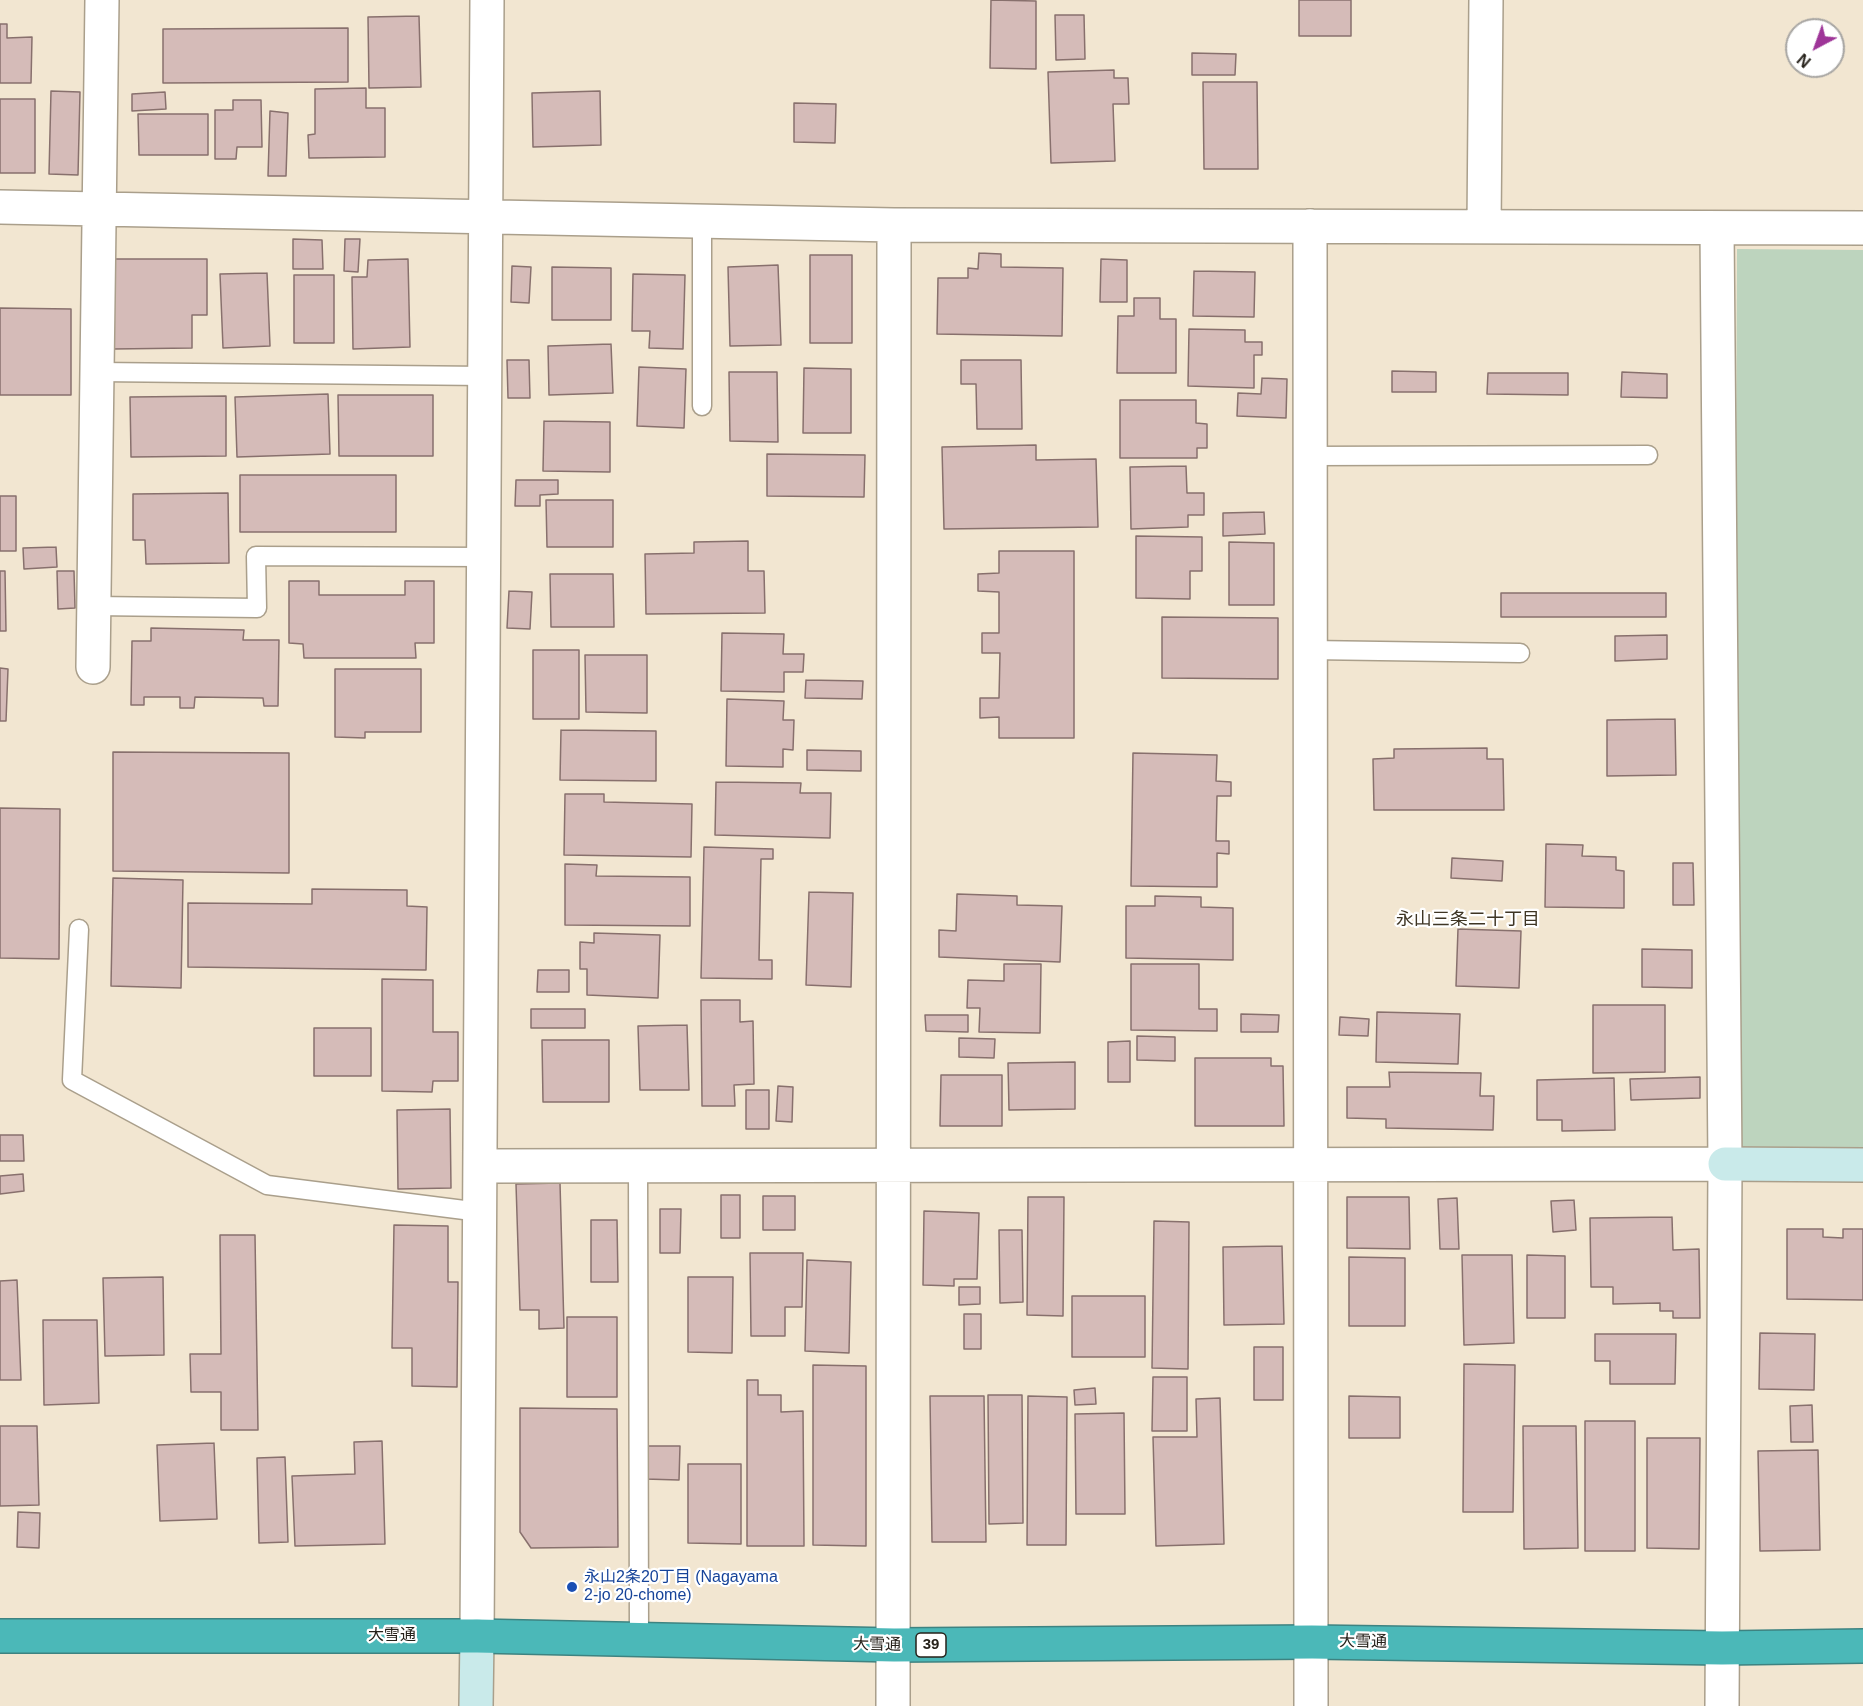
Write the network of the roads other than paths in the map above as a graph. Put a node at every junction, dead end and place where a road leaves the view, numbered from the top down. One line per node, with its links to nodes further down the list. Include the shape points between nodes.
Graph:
1 (102, 0): 5 (street)
2 (487, 0): 6 (street)
3 (1486, 0): 10 (street)
4 (0, 207): 5 (street)
5 (100, 208): 6 (street); 13 (street)
6 (486, 218): 7 (street); 14 (street)
7 (702, 221): 8 (street); 15 (lane)
8 (894, 225): 9 (street); 24 (street)
9 (1310, 226): 10 (street); 17 (street)
10 (1484, 227): 12 (street)
11 (1863, 228): 12 (street)
12 (1717, 229): 26 (street)
13 (98, 372): 14 (lane); 19 (street)
14 (485, 376): 18 (street)
15 (702, 406)
16 (1648, 455): 17 (lane)
17 (1310, 456): 20 (street)
18 (484, 557): 19 (lane, via 256,556 257,608); 29 (street)
19 (94, 606): 22 (street)
20 (1310, 650): 21 (lane); 25 (street)
21 (1520, 652)
22 (93, 667)
23 (79, 929): 30 (lane, via 72,1080 267,1185)
24 (892, 1164): 25 (street); 27 (street); 35 (street)
25 (1309, 1164): 26 (street); 34 (street)
26 (1725, 1164): 28 (street); 37 (street)
27 (638, 1165): 29 (street); 33 (lane)
28 (1863, 1165)
29 (481, 1166): 30 (street)
30 (480, 1212): 32 (street)
31 (0, 1636): 32 (highway, 大雪通 / 39)
32 (477, 1636): 33 (highway, 大雪通 / 39); 38 (street)
33 (639, 1640): 35 (highway, 大雪通 / 39)
34 (1312, 1642): 35 (highway, 大雪通 / 39); 37 (highway, 大雪通 / 39); 40 (street)
35 (894, 1645): 39 (street)
36 (1863, 1646): 37 (highway, 大雪通 / 39)
37 (1722, 1648): 41 (street)
38 (476, 1706)
39 (893, 1706)
40 (1311, 1706)
41 (1722, 1706)

